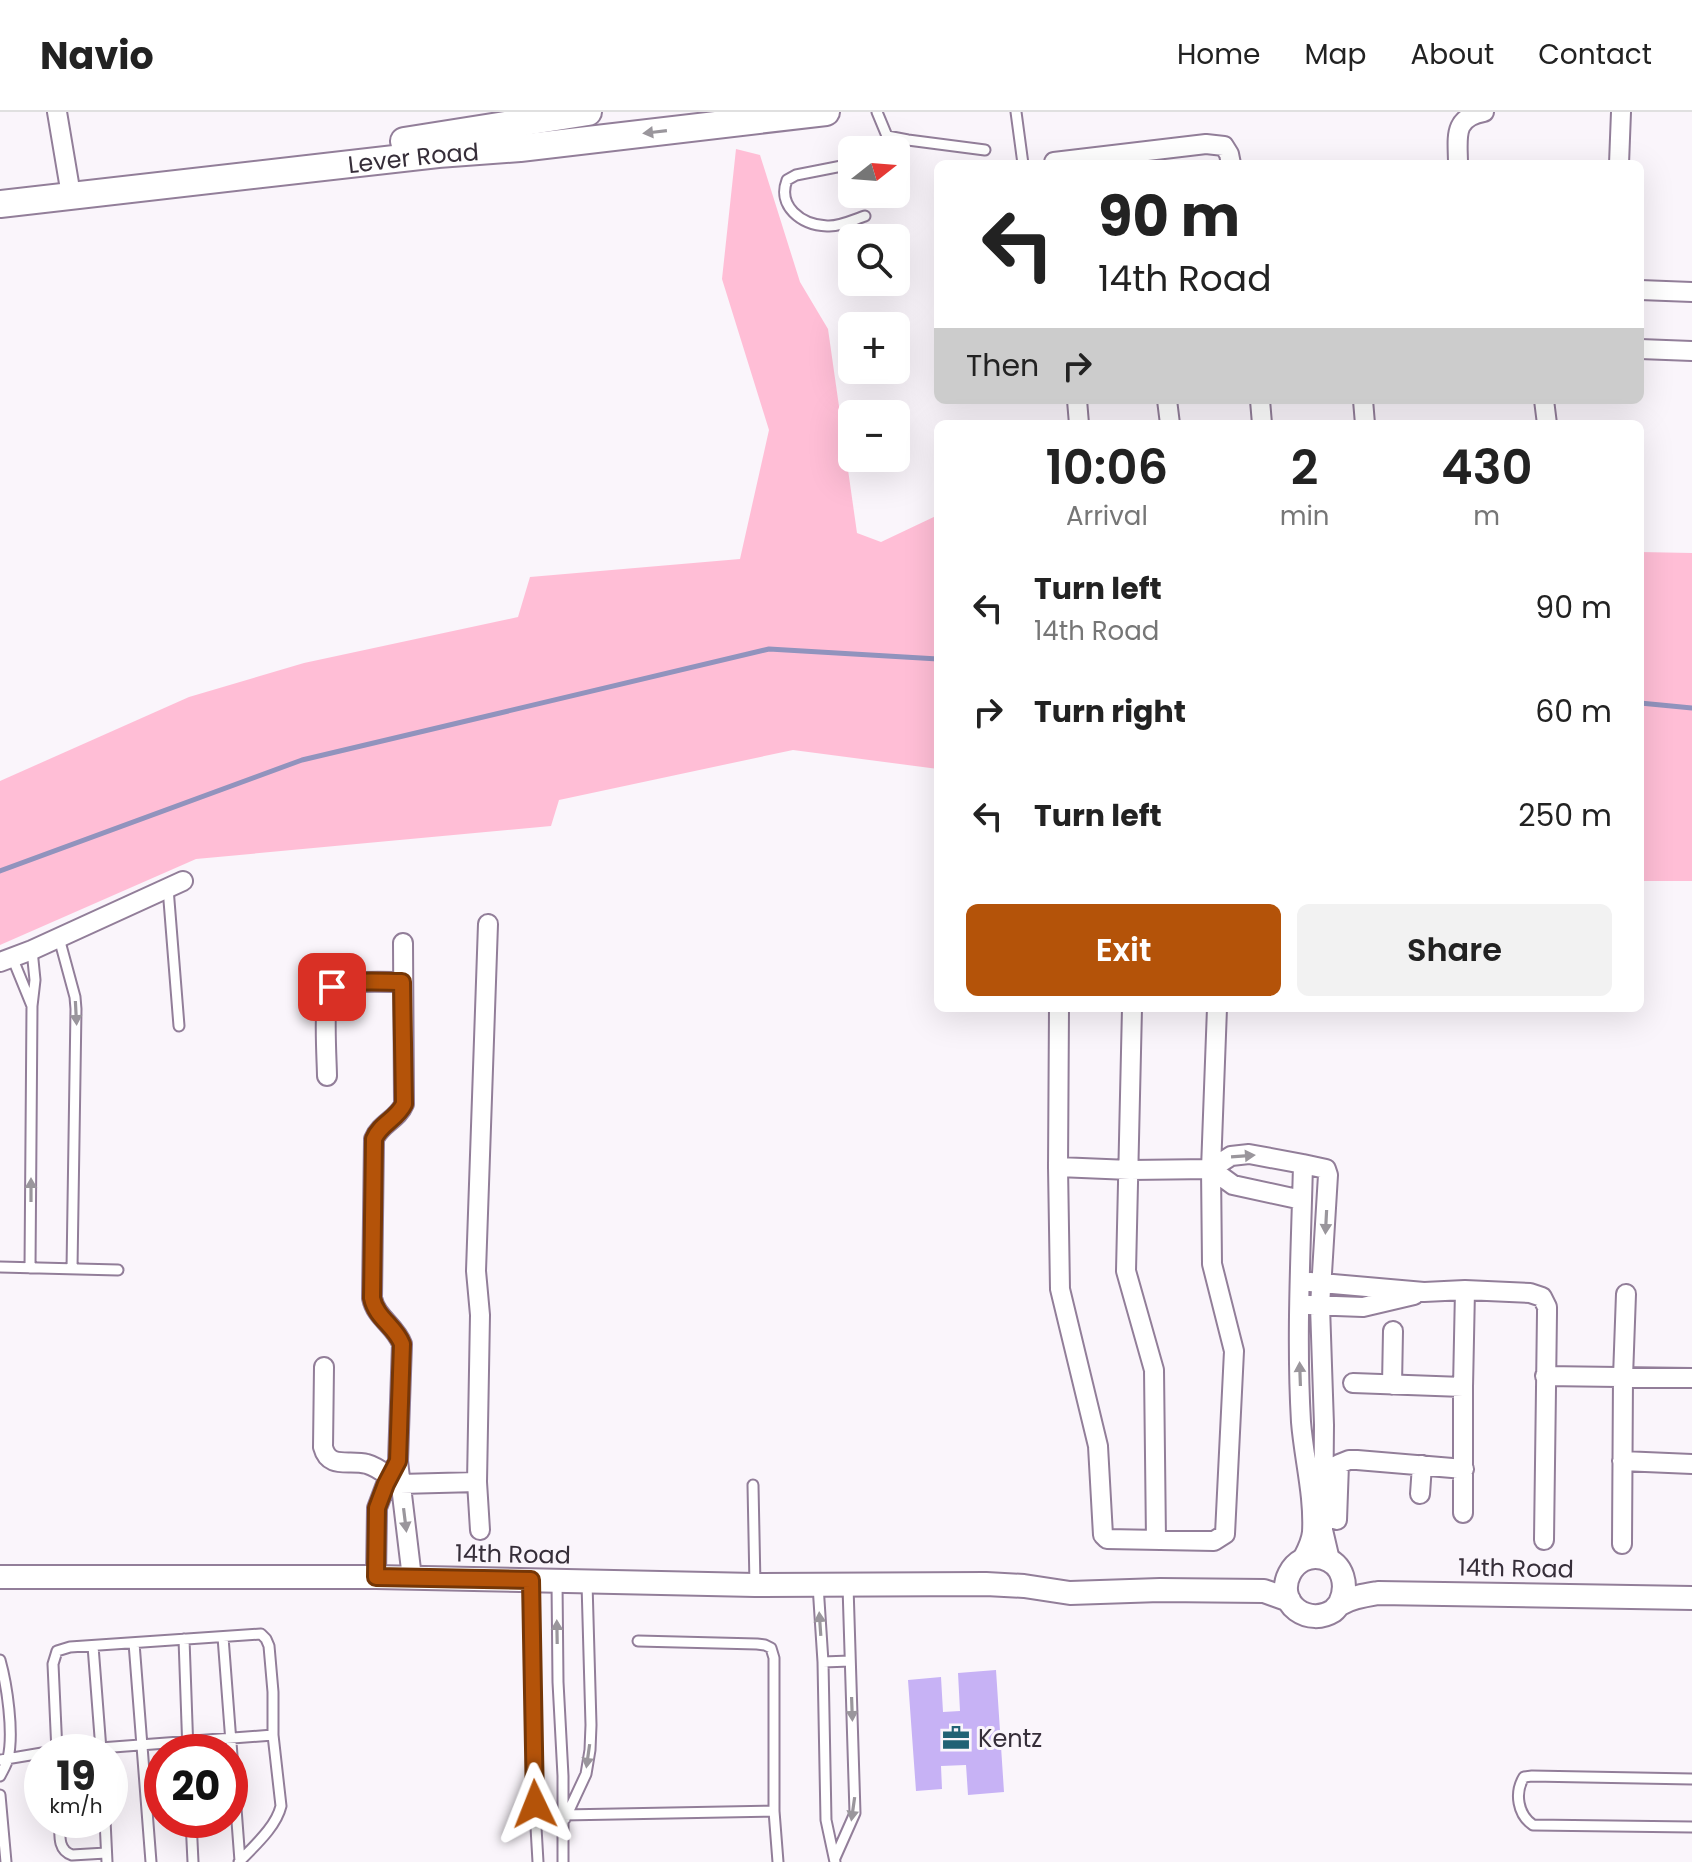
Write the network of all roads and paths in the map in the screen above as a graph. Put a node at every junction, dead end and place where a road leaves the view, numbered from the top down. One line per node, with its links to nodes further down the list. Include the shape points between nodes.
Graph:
1 (57, 112): 19 (street)
2 (588, 112): 19 (main road, Lever Road)
3 (826, 112): 8 (main road, Lever Road)
4 (877, 112): 9 (lane)
5 (1016, 112): 12 (lane)
6 (1484, 112): 15 (street, via 1461,124)
7 (1621, 112): 16 (street)
8 (742, 117): 19 (main road, Lever Road, one-way to 19, via 520,148)
9 (887, 136)
10 (910, 140): 11 (lane)
11 (985, 150)
12 (1022, 160)
13 (1071, 160): 14 (street, via 1206,144 1224,146)
14 (1230, 160)
15 (1458, 160)
16 (1619, 160)
17 (838, 167): 21 (lane, via 787,180 784,201 805,221 826,227)
18 (0, 188): 19 (main road, Lever Road, via 30,185)
19 (70, 191): 20 (main road, Lever Road)
20 (0, 204)
21 (865, 216)
22 (1644, 290): 23 (street)
23 (1692, 292)
24 (1644, 349): 25 (street)
25 (1692, 351)
26 (175, 885): 28 (street); 37 (lane)
27 (488, 924): 70 (street, via 476,1271)
28 (59, 938): 30 (street); 46 (lane, one-way to 46, via 76,1009)
29 (403, 943): 32 (street)
30 (32, 950): 31 (street); 33 (lane)
31 (6, 960): 33 (lane)
32 (402, 982): 38 (street, via 332,987 327,997); 69 (street, via 404,1104 374,1139 372,1298 377,1313 402,1344)
33 (32, 1006): 45 (lane, one-way to 33)
34 (1059, 1012): 40 (street)
35 (1132, 1012): 42 (street)
36 (1217, 1012): 41 (street)
37 (179, 1026)
38 (327, 1076)
39 (1303, 1164): 41 (street, one-way to 39, via 1231,1156 1249,1154); 43 (street); 49 (street, one-way to 49, via 1326,1169 1328,1175)
40 (1058, 1167): 42 (street); 76 (street, via 1060,1289 1098,1446 1103,1535)
41 (1211, 1169): 42 (street); 43 (street, via 1233,1185); 76 (street, via 1212,1264 1234,1351 1225,1534 1214,1541)
42 (1130, 1170): 76 (street, via 1126,1271 1154,1370)
43 (1302, 1200): 48 (street)
44 (0, 1267): 45 (lane)
45 (30, 1268): 46 (lane)
46 (72, 1269): 47 (lane)
47 (118, 1270)
48 (1300, 1282): 49 (street); 53 (street)
49 (1322, 1282): 51 (street); 54 (street)
50 (1465, 1290): 51 (street); 57 (street, via 1542,1297 1547,1307); 62 (street)
51 (1424, 1292): 54 (street, via 1363,1307)
52 (1626, 1294): 58 (street)
53 (1298, 1305): 54 (street); 63 (street, one-way to 53)
54 (1320, 1306): 64 (street)
55 (1393, 1331): 61 (street)
56 (324, 1367): 69 (street, via 325,1455)
57 (1545, 1376): 58 (street); 77 (street)
58 (1623, 1377): 59 (street); 65 (street)
59 (1692, 1378)
60 (1353, 1383): 61 (street)
61 (1392, 1385): 62 (street)
62 (1463, 1387): 68 (street)
63 (1302, 1424): 64 (street); 79 (street, via 1312,1533)
64 (1332, 1425): 80 (street, via 1323,1530)
65 (1622, 1461): 66 (street); 78 (street)
66 (1692, 1464)
67 (1422, 1465): 68 (street); 72 (street); 74 (street, via 1349,1460 1339,1464)
68 (1464, 1469): 73 (street)
69 (396, 1474): 70 (street); 82 (street, via 377,1508); 83 (street, one-way to 83)
70 (477, 1482): 75 (street)
71 (753, 1485): 87 (lane)
72 (1420, 1494)
73 (1463, 1513)
74 (1337, 1520)
75 (480, 1530)
76 (1156, 1540)
77 (1544, 1540)
78 (1622, 1544)
79 (1295, 1566): 80 (street, via 1320,1557); 90 (street, 14th Road, via 1263,1579 1075,1580); 93 (street, via 1286,1586)
80 (1336, 1568): 91 (street, 14th Road, via 1390,1584); 94 (street, via 1345,1585)
81 (0, 1577): 82 (street, 14th Road)
82 (376, 1577): 83 (street, 14th Road)
83 (412, 1578): 84 (street, 14th Road)
84 (531, 1580): 85 (street, 14th Road); 130 (lane)
85 (557, 1581): 86 (street, 14th Road); 117 (lane, one-way to 85)
86 (587, 1582): 87 (street, 14th Road); 117 (lane, one-way to 117, via 590,1750 586,1774)
87 (755, 1585): 88 (street, 14th Road)
88 (818, 1585): 89 (street, 14th Road); 102 (lane, one-way to 88)
89 (848, 1586): 90 (street, 14th Road); 101 (lane)
90 (1024, 1586): 93 (street, 14th Road, via 1070,1593 1264,1591)
91 (1692, 1588)
92 (1692, 1598): 94 (street, 14th Road, via 1378,1593)
93 (1289, 1600): 94 (street, via 1298,1611 1316,1616)
94 (1340, 1603)
95 (223, 1637): 96 (lane); 106 (lane); 107 (lane, via 261,1634 266,1639)
96 (184, 1639): 98 (lane); 105 (lane)
97 (638, 1641): 116 (lane, via 771,1648)
98 (134, 1643): 99 (lane); 109 (lane)
99 (93, 1646): 103 (lane, via 64,1648 54,1657); 104 (lane)
100 (0, 1660): 112 (lane, via 8,1697)
101 (850, 1661): 102 (lane); 125 (lane, one-way to 125, via 855,1813)
102 (823, 1662): 125 (lane, via 826,1820)
103 (51, 1734)
104 (100, 1734)
105 (188, 1734)
106 (230, 1734)
107 (273, 1735): 108 (lane); 129 (lane, via 280,1812)
108 (248, 1737)
109 (143, 1744): 110 (lane); 127 (lane)
110 (128, 1746)
111 (24, 1757): 112 (lane)
112 (4, 1760): 113 (lane)
113 (0, 1776)
114 (1692, 1779): 118 (lane, via 1532,1776 1519,1785 1520,1811 1533,1825)
115 (0, 1795): 119 (lane)
116 (774, 1811): 117 (lane); 132 (lane)
117 (565, 1815): 131 (lane)
118 (1692, 1827)
119 (2, 1834): 126 (lane)
120 (61, 1838): 124 (lane, via 67,1853)
121 (105, 1838): 124 (lane)
122 (192, 1838): 128 (lane)
123 (238, 1838): 129 (lane)
124 (106, 1858)
125 (835, 1860)
126 (6, 1862)
127 (151, 1862)
128 (193, 1862)
129 (240, 1862)
130 (538, 1862)
131 (563, 1862)
132 (778, 1862)

